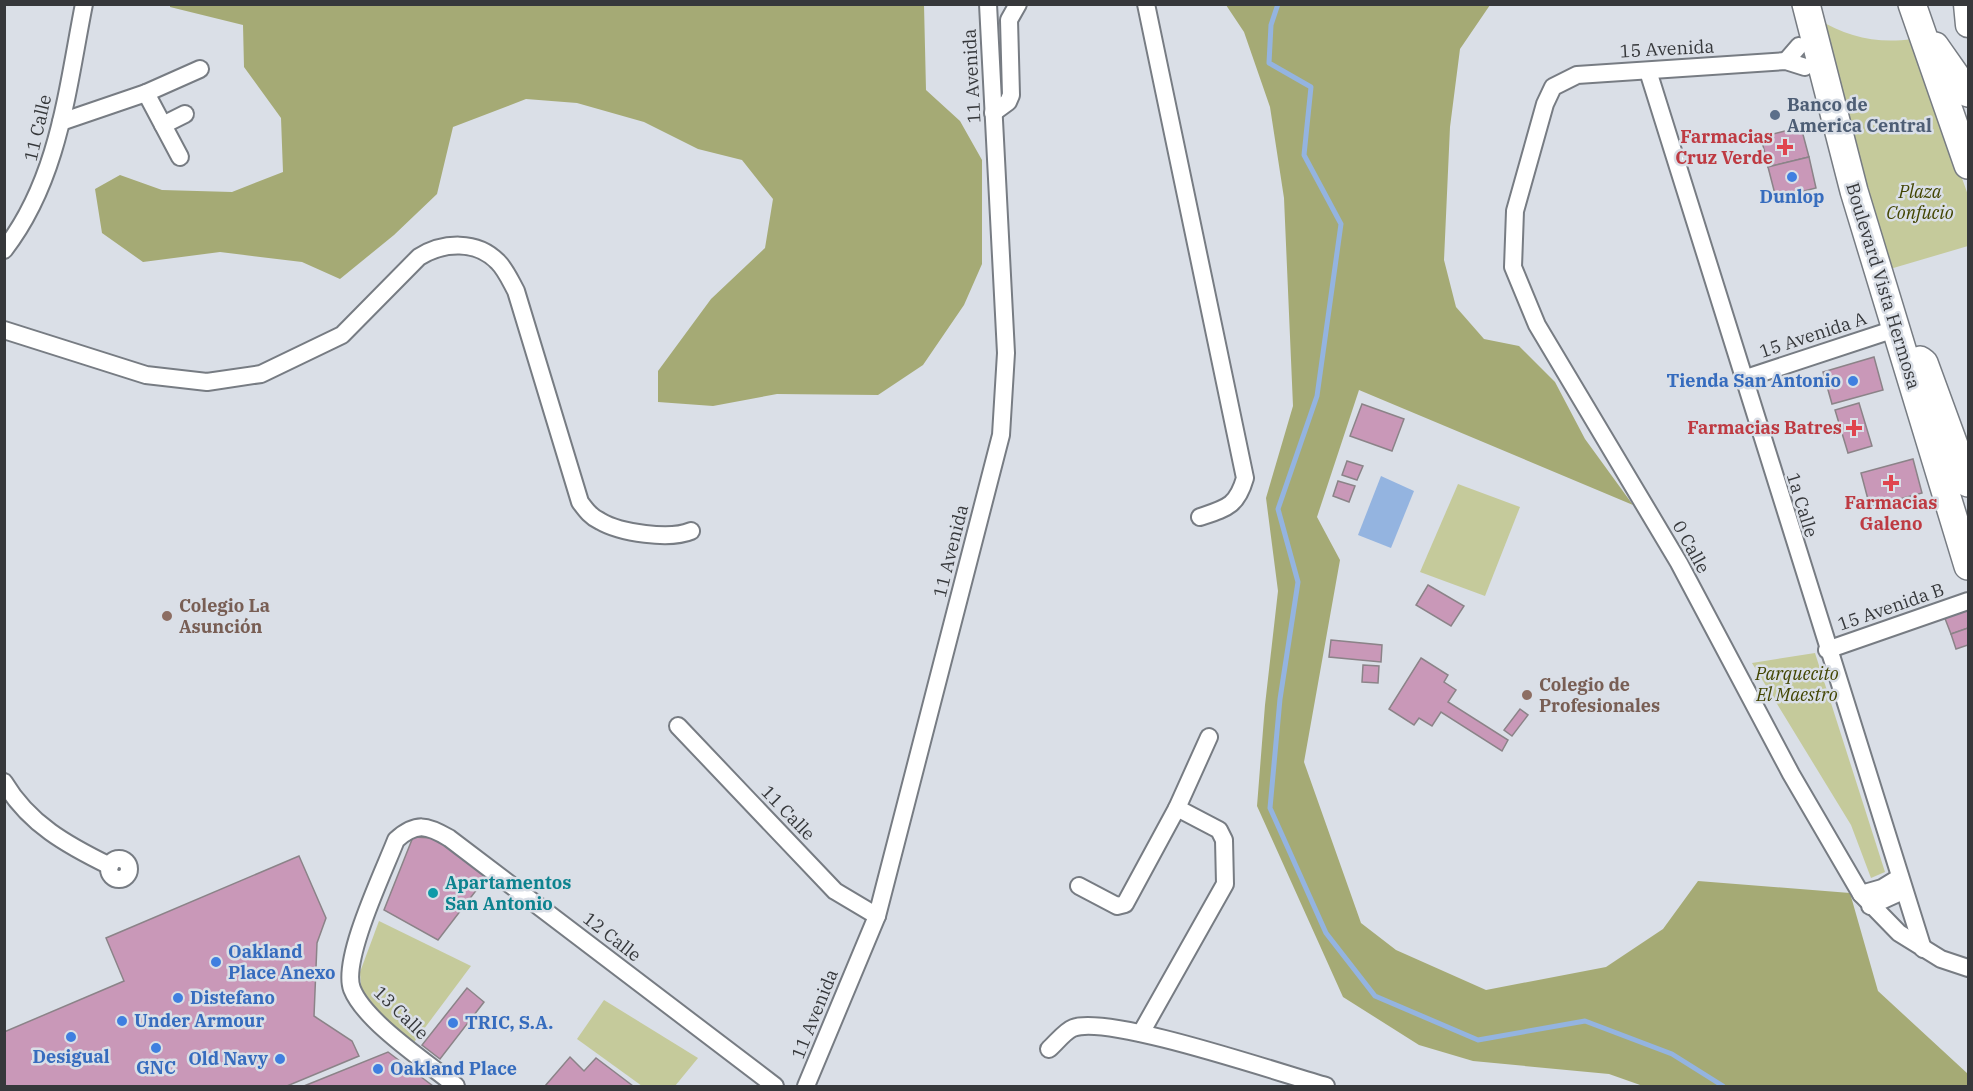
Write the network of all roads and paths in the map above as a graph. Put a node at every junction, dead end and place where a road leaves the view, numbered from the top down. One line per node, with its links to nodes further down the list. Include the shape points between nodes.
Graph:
1 (84, 4): 18 (street, 11 Calle)
2 (988, 4): 16 (street, 11 Avenida)
3 (1018, 4): 16 (street, via 1009,20 1011,95)
4 (1146, 4): 28 (street, via 1245,477 1240,494 1229,507)
5 (1787, 4): 10 (main road)
6 (1806, 4): 21 (main road, Boulevard Vista Hermosa)
7 (1966, 4): 9 (street)
8 (1915, 13): 15 (main road); 22 (main road)
9 (1968, 25)
10 (1797, 58): 12 (street, 15 Avenida); 21 (main road, via 1821,123)
11 (200, 69): 14 (street)
12 (1648, 71): 13 (street, 15 Avenida, via 1577,75); 26 (street, 1a Calle)
13 (1553, 87): 40 (street, 0 Calle, via 1535,135 1515,211 1513,267 1523,294 1537,325 1679,563 1791,774)
14 (146, 93): 18 (street); 19 (street)
15 (1968, 93)
16 (993, 113): 41 (street, 11 Avenida, via 1006,353 1001,435)
17 (184, 114): 19 (street)
18 (61, 122): 23 (street, 11 Calle, via 39,195)
19 (163, 125): 20 (street)
20 (180, 157)
21 (1846, 162): 25 (main road, Boulevard Vista Hermosa)
22 (1968, 165)
23 (4, 250)
24 (4, 330): 29 (street, via 146,375 207,382 261,374 342,335 428,251 448,245 481,250 499,263 516,291 580,502 588,514 613,527 670,537)
25 (1899, 339): 26 (street, 15 Avenida A); 27 (main road, via 1924,363); 30 (main road, Boulevard Vista Hermosa)
26 (1743, 379): 32 (street, 1a Calle)
27 (1968, 483)
28 (1200, 517)
29 (691, 531)
30 (1968, 566)
31 (1968, 601): 32 (street, 15 Avenida B)
32 (1827, 650): 38 (street, 1a Calle)
33 (678, 726): 41 (street, 11 Calle, via 835,891)
34 (1209, 737): 36 (street)
35 (4, 782): 37 (street, via 18,805 66,845)
36 (1177, 808): 39 (street, via 1125,904 1117,906); 45 (street, via 1219,830 1224,840 1225,884)
37 (110, 866)
38 (1902, 884): 40 (street, via 1882,888); 42 (street, 1a Calle)
39 (1079, 886)
40 (1866, 900): 42 (street, 0 Calle, via 1899,933)
41 (877, 916): 49 (street, 11 Avenida)
42 (1923, 950): 43 (street, 0 Calle)
43 (1968, 968)
44 (351, 987): 47 (street, 13 Calle, via 359,1002 404,1046); 48 (street, 12 Calle, via 353,952 396,840 407,830 434,829)
45 (1141, 1033): 46 (street, via 1105,1026 1074,1028); 50 (street)
46 (1049, 1049)
47 (456, 1086)
48 (775, 1086)
49 (806, 1086)
50 (1326, 1086)

